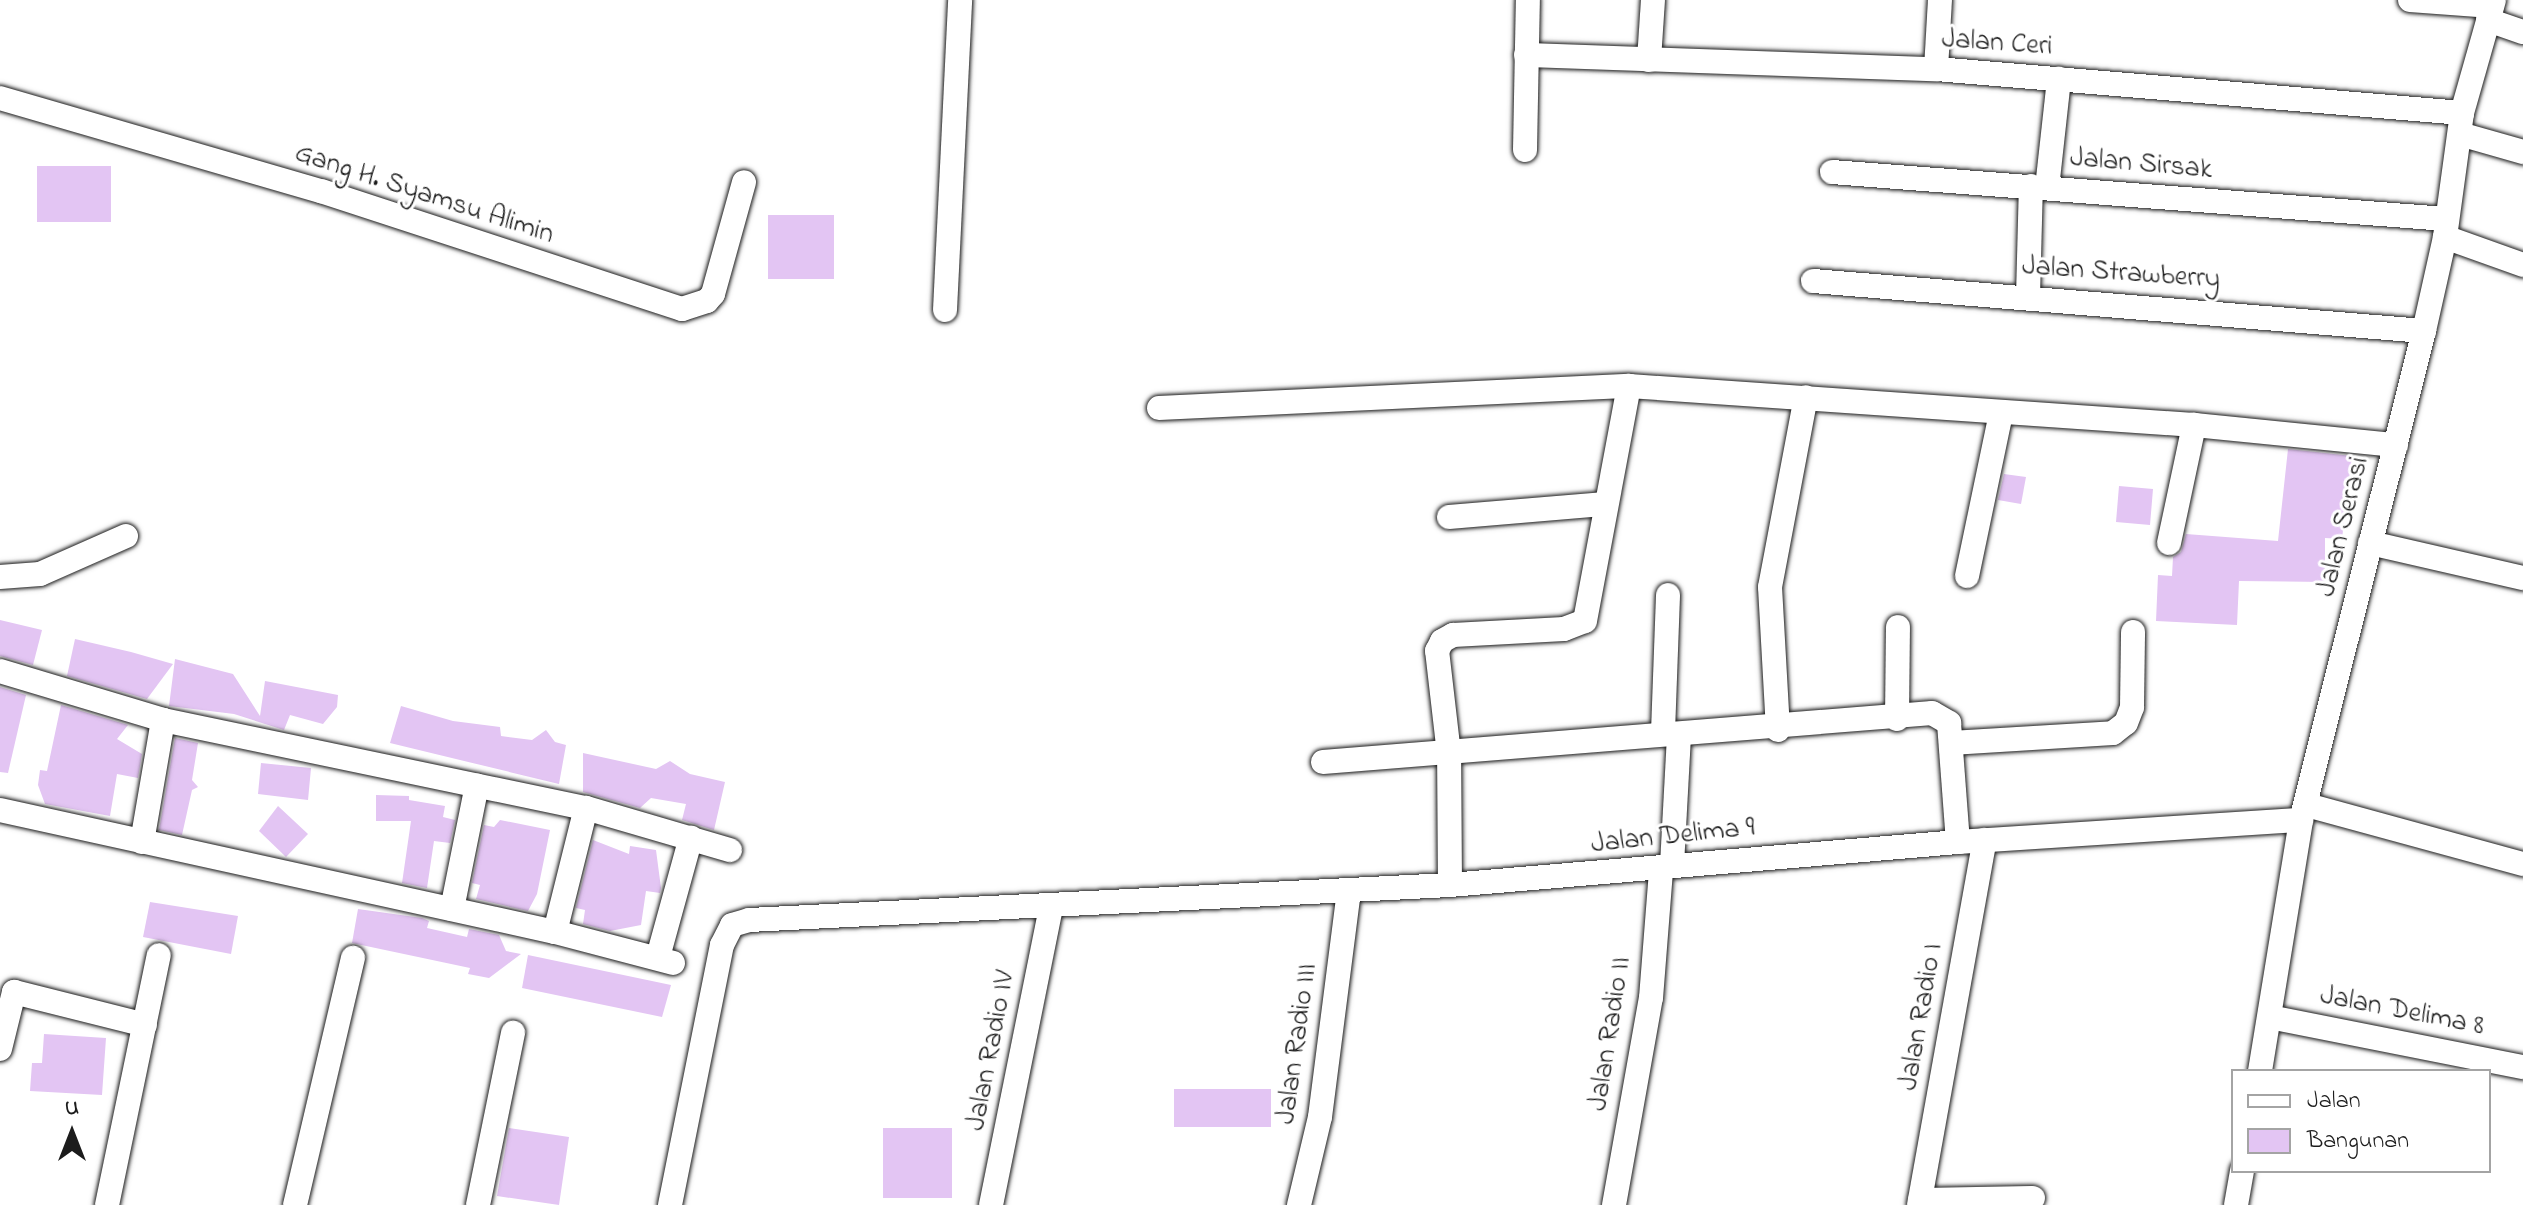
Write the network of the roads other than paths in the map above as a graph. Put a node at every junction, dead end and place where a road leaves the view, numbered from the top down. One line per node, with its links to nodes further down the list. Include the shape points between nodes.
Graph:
1 (960, 0): 23 (street)
2 (1528, 0): 8 (street)
3 (1653, 0): 9 (street)
4 (1940, 0): 10 (street)
5 (2410, 0): 6 (street)
6 (2491, 9): 7 (street); 13 (street, Jalan Serasi)
7 (2523, 32)
8 (1526, 55): 9 (street, Jalan Ceri); 14 (street)
9 (1649, 60): 10 (street, Jalan Ceri)
10 (1936, 69): 11 (street, Jalan Ceri)
11 (2059, 79): 13 (street, Jalan Ceri); 18 (street)
12 (0, 98): 17 (street, Gang H. Syamsu Alimin, via 321,191 682,309 713,294)
13 (2461, 123): 15 (street, Jalan Ceri); 19 (street, Jalan Serasi)
14 (1525, 150)
15 (2523, 152)
16 (1832, 172): 18 (street, Jalan Sirsak)
17 (744, 182)
18 (2039, 187): 19 (street, Jalan Sirsak); 22 (street)
19 (2445, 228): 20 (street, Jalan Sirsak); 24 (street, Jalan Serasi)
20 (2523, 265)
21 (1813, 281): 22 (street, Jalan Strawberry)
22 (2028, 297): 24 (street, Jalan Strawberry)
23 (945, 310)
24 (2424, 331): 30 (street, Jalan Serasi)
25 (1629, 386): 26 (street); 27 (street); 31 (street)
26 (1806, 397): 28 (street); 45 (street, via 1770,587)
27 (1159, 408)
28 (2001, 413): 29 (street); 36 (street)
29 (2194, 425): 30 (street); 34 (street)
30 (2396, 445): 35 (street, Jalan Serasi)
31 (1605, 504): 32 (street); 48 (street, via 1585,621 1564,629 1453,635 1442,641 1437,651)
32 (1449, 517)
33 (126, 536): 37 (street, via 40,574)
34 (2169, 543)
35 (2370, 543): 38 (street); 53 (street, Jalan Serasi)
36 (1967, 576)
37 (0, 577)
38 (2523, 578)
39 (1668, 595): 46 (street, Jalan Radio II)
40 (1898, 627): 43 (street)
41 (2133, 632): 47 (street, via 2132,707 2126,723 2113,733)
42 (0, 671): 44 (street)
43 (1897, 719): 45 (street); 47 (street, via 1942,716 1949,723)
44 (163, 720): 50 (street); 56 (street)
45 (1778, 730): 46 (street)
46 (1671, 733): 48 (street); 60 (street, Jalan Radio II)
47 (1951, 743): 57 (street)
48 (1449, 754): 49 (street); 61 (street)
49 (1323, 762)
50 (477, 785): 51 (street); 64 (street)
51 (586, 808): 54 (street); 65 (street)
52 (0, 810): 56 (street)
53 (2304, 813): 55 (street, Jalan Delima 9); 59 (street, Jalan Delima 9); 69 (street, Jalan Serasi)
54 (691, 837): 58 (street); 65 (street, via 666,960)
55 (1985, 840): 57 (street, Jalan Delima 9); 77 (street, Jalan Radio I)
56 (142, 842): 64 (street)
57 (1958, 842): 60 (street, Jalan Delima 9)
58 (730, 850)
59 (2523, 864)
60 (1667, 868): 61 (street, Jalan Delima 9); 84 (street, Jalan Radio II, via 1651,998)
61 (1450, 885): 62 (street, Jalan Delima 9)
62 (1349, 891): 63 (street, Jalan Delima 9); 83 (street, Jalan Radio III, via 1320,1117)
63 (1051, 908): 81 (street, Jalan Delima 9, via 749,920 732,925 722,945); 82 (street, Jalan Radio IV)
64 (452, 909): 65 (street)
65 (555, 932)
66 (159, 955): 70 (street)
67 (353, 958): 79 (street)
68 (7, 992): 70 (street); 72 (street)
69 (2270, 1017): 73 (street, Jalan Delima 8); 74 (street, Jalan Serasi)
70 (145, 1025): 78 (street)
71 (513, 1033): 80 (street)
72 (0, 1049)
73 (2523, 1067)
74 (2260, 1069)
75 (2242, 1173): 85 (street)
76 (2033, 1198): 77 (street)
77 (1920, 1202)
78 (107, 1205)
79 (295, 1205)
80 (478, 1205)
81 (670, 1205)
82 (991, 1205)
83 (1299, 1205)
84 (1614, 1205)
85 (2236, 1205)

